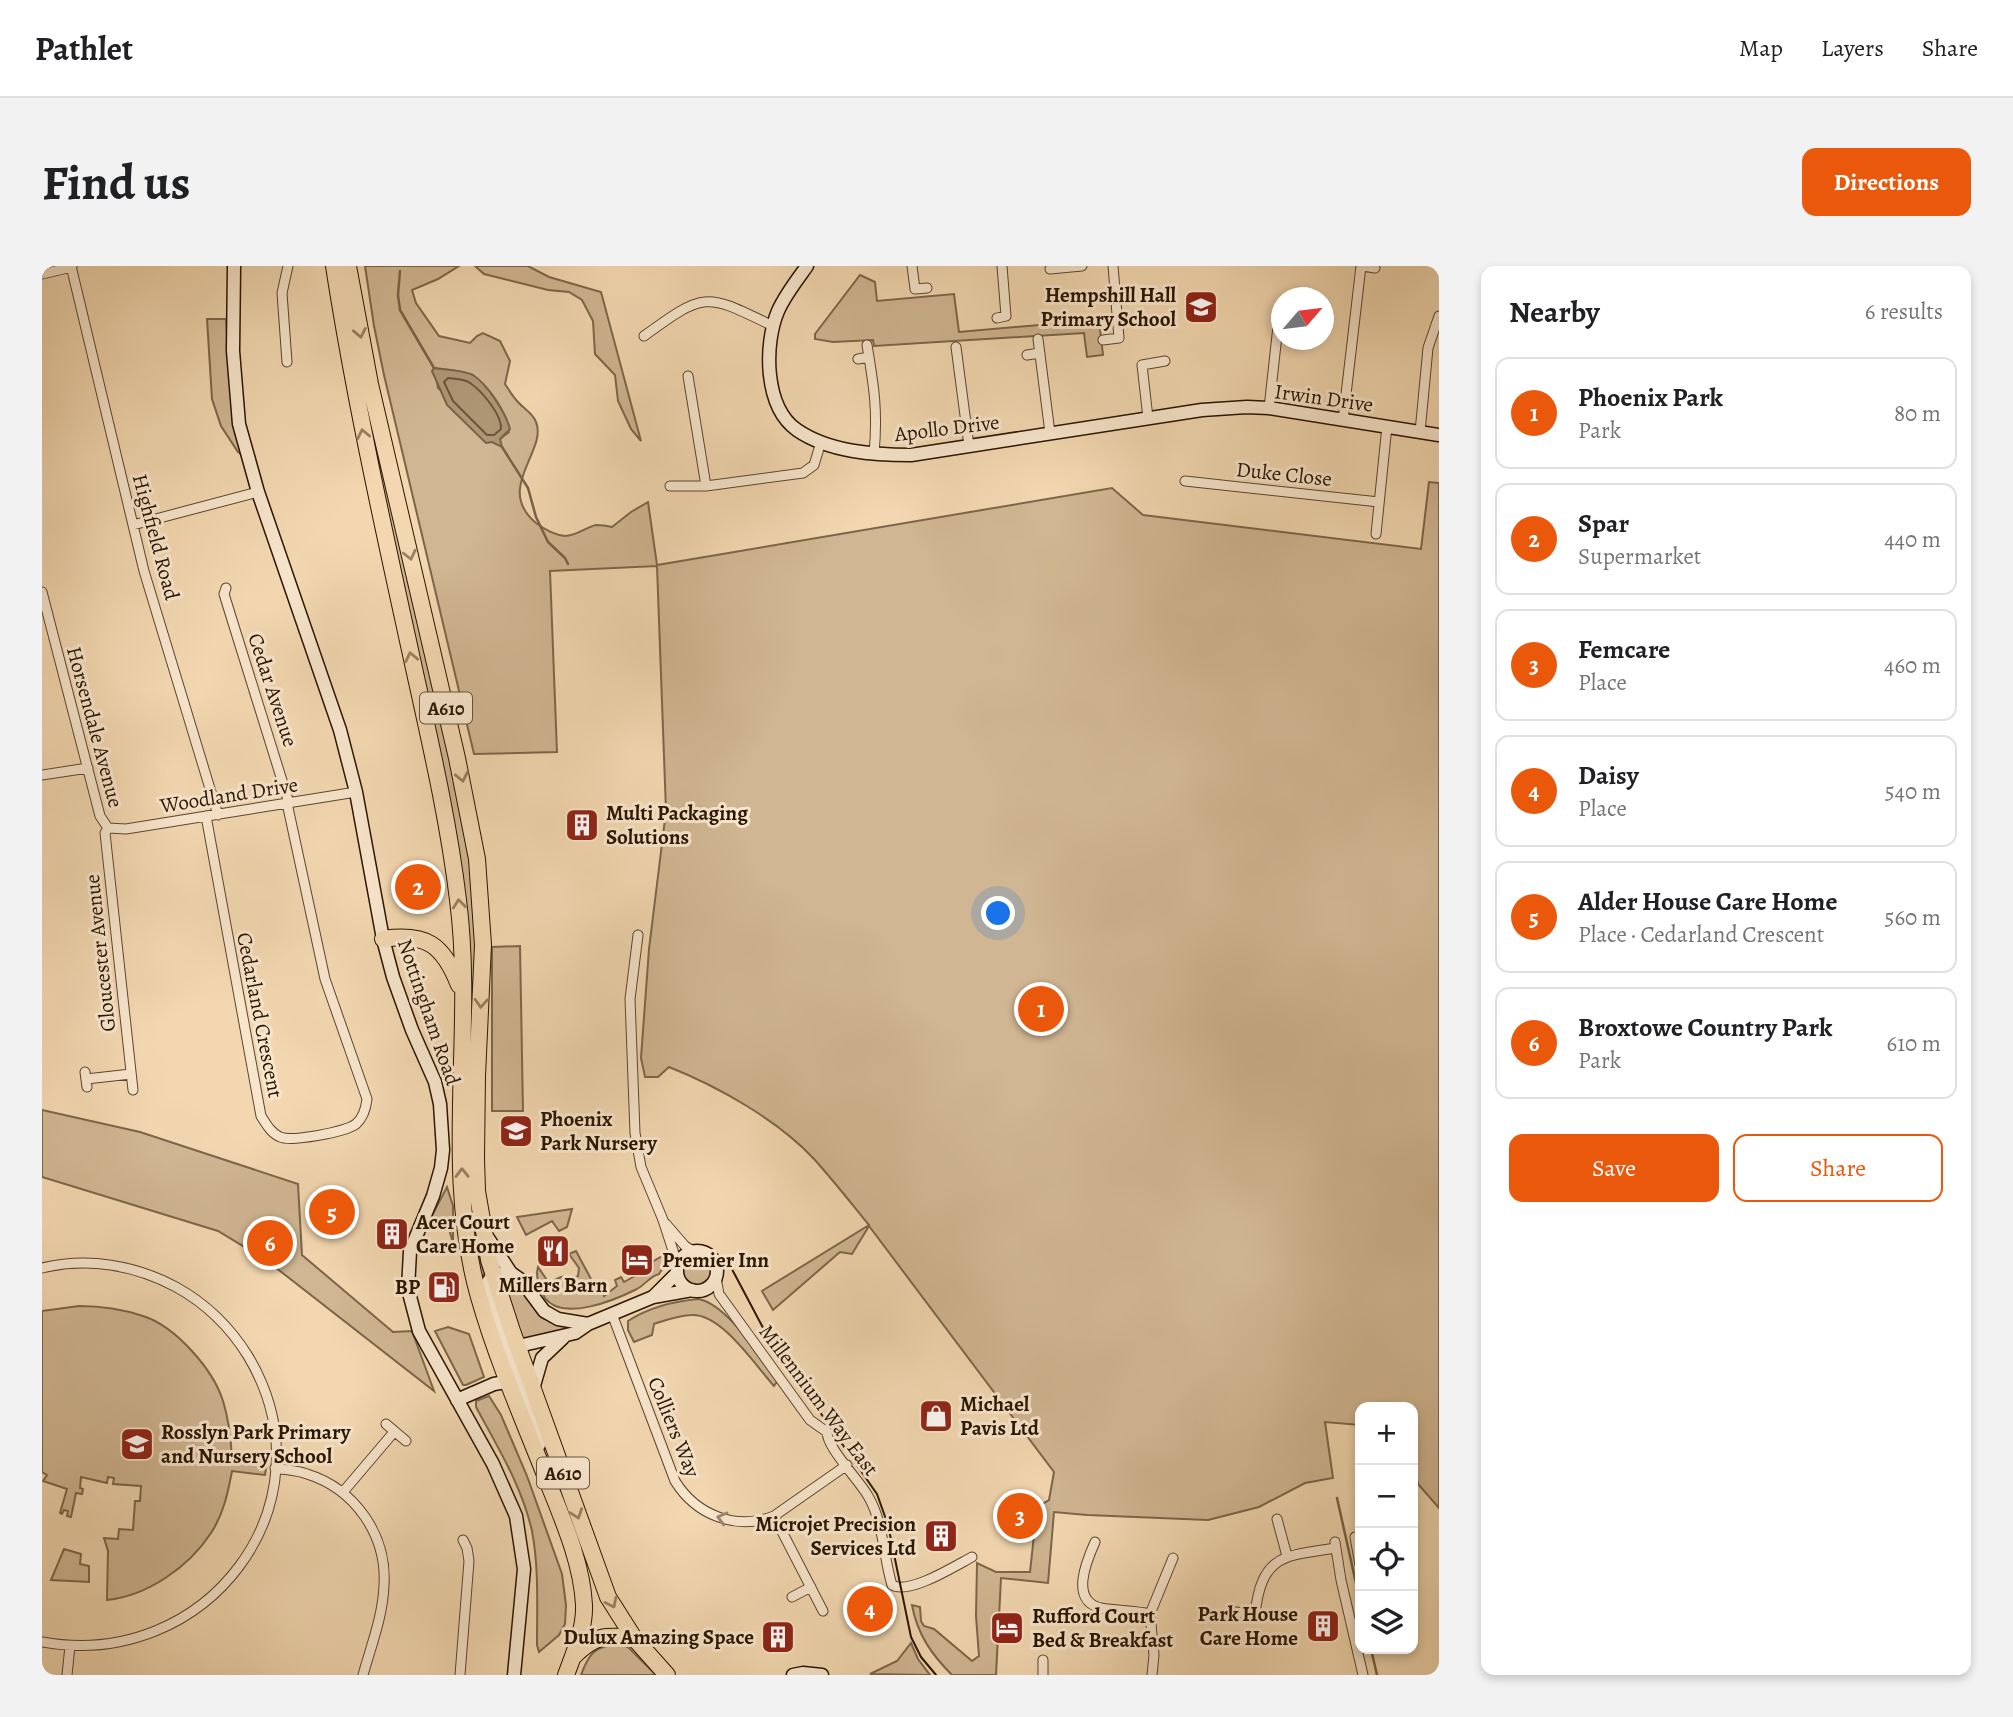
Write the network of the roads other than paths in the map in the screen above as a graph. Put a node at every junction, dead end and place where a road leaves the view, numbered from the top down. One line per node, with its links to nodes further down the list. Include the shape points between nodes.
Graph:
1 (71, 266): 14 (street); 48 (street, Highfield Road)
2 (234, 266): 46 (street, Nottingham Road, via 233,351 239,424)
3 (288, 266): 30 (street, via 282,293)
4 (334, 266): 59 (highway, A610, one-way to 4, via 450,841 352,381)
5 (348, 266): 68 (highway, A610, one-way to 68, via 370,384 477,859 483,945 477,1158)
6 (807, 266): 18 (street, Apollo Drive, via 784,299)
7 (912, 266): 15 (street, via 915,289)
8 (1002, 266): 17 (street, via 1006,316)
9 (1082, 266): 13 (street)
10 (1113, 266): 21 (street, via 1119,338)
11 (1362, 266): 12 (street); 35 (street)
12 (1375, 268)
13 (1050, 270)
14 (42, 274)
15 (927, 288)
16 (1439, 316): 37 (street, via 1428,348)
17 (997, 318)
18 (773, 326): 19 (street, via 709,300 682,308); 40 (street, Apollo Drive, via 769,347 773,392 796,429)
19 (644, 336)
20 (1038, 338): 25 (street)
21 (1103, 341)
22 (867, 345): 27 (street)
23 (956, 347): 41 (street, via 953,360)
24 (1273, 350): 32 (street)
25 (1040, 353): 26 (street); 38 (street)
26 (1027, 355)
27 (869, 357): 28 (street); 42 (street, via 877,415)
28 (858, 359)
29 (1165, 361): 34 (street, via 1142,365)
30 (287, 362)
31 (688, 376): 45 (street)
32 (1269, 408): 33 (street, Irwin Drive); 35 (street, Irwin Drive)
33 (1202, 410): 34 (street, Apollo Drive)
34 (1148, 418): 38 (street, Apollo Drive)
35 (1343, 420): 36 (street, Irwin Drive)
36 (1387, 426): 37 (street, Irwin Drive); 47 (street)
37 (1420, 432): 39 (street, Irwin Drive)
38 (1050, 433): 41 (street, Apollo Drive)
39 (1439, 435)
40 (821, 442): 42 (street, Apollo Drive); 45 (street, via 814,465 803,473)
41 (969, 446): 42 (street, Apollo Drive, via 911,455)
42 (874, 454)
43 (1185, 481): 47 (street, Duke Close)
44 (670, 486): 45 (street)
45 (706, 486)
46 (258, 492): 48 (street); 54 (street, Nottingham Road, via 330,699)
47 (1379, 502): 49 (street)
48 (133, 524): 56 (street, Highfield Road)
49 (1376, 534)
50 (226, 589): 55 (street, Cedar Avenue)
51 (42, 592): 52 (street, Horsendale Avenue)
52 (88, 768): 53 (street); 58 (street, Horsendale Avenue, via 100,816)
53 (42, 775)
54 (356, 792): 55 (street, Woodland Drive); 61 (street, Nottingham Road)
55 (288, 803): 56 (street, Woodland Drive); 57 (street, Cedarland Crescent, via 326,979 367,1099 355,1124 293,1139 272,1132 261,1116)
56 (218, 815): 57 (street, Woodland Drive)
57 (206, 816): 58 (street, Woodland Drive)
58 (108, 828): 64 (street, Gloucester Avenue, via 104,834)
59 (461, 932): 62 (highway); 63 (highway, A610)
60 (638, 935): 67 (street, via 630,999 635,1133 641,1167)
61 (383, 939): 62 (highway, via 403,936); 82 (street, Nottingham Road, via 412,1030 435,1082 443,1124 441,1168 410,1251 408,1289 419,1331)
62 (436, 946): 63 (highway, via 450,963)
63 (464, 997): 80 (highway, A610, one-way to 63, via 474,1276 463,1197)
64 (131, 1074): 65 (street); 66 (street, Gloucester Avenue)
65 (86, 1080)
66 (133, 1090)
67 (663, 1220): 69 (street); 71 (street)
68 (483, 1229): 72 (street); 73 (highway, A610)
69 (693, 1251): 71 (street, via 683,1256); 74 (street, via 711,1256 717,1266)
70 (42, 1268): 87 (street, via 83,1263 134,1270 174,1286 210,1310 234,1335 260,1380 274,1430)
71 (677, 1270): 75 (street, via 682,1284); 76 (street)
72 (511, 1273): 73 (street); 78 (street, via 548,1314)
73 (493, 1275): 80 (highway, A610)
74 (716, 1278): 75 (street, via 706,1289); 86 (street, Millennium Way East, via 719,1294 744,1330 810,1419 827,1432)
75 (692, 1290): 76 (street)
76 (653, 1297): 77 (street)
77 (612, 1314): 78 (street); 89 (street, Colliers Way, one-way to 77, via 754,1522 724,1520 710,1515 682,1492)
78 (588, 1324): 79 (street)
79 (566, 1336): 80 (street); 81 (street)
80 (506, 1347): 81 (highway, A610); 81 (highway, A610)
81 (521, 1383): 82 (street); 104 (highway, A610, one-way to 104, via 601,1580); 108 (highway, A610, via 584,1603)
82 (457, 1400): 114 (street, Nottingham Road, via 512,1502 522,1542 523,1599)
83 (386, 1424): 84 (street)
84 (394, 1432): 85 (street); 88 (street)
85 (405, 1441)
86 (847, 1465): 89 (street, Colliers Way); 94 (street, Millennium Way East, via 876,1513 892,1585 914,1585)
87 (275, 1468): 88 (street, via 303,1472); 106 (street, via 269,1503 255,1540 234,1573 207,1601 146,1636)
88 (343, 1492): 112 (street, via 372,1528 384,1571 383,1599)
89 (774, 1516): 96 (street)
90 (1282, 1525): 93 (street)
91 (463, 1540): 113 (street, via 469,1561)
92 (1095, 1542): 100 (street, via 1083,1572 1083,1591 1090,1604)
93 (1287, 1556): 101 (street, via 1266,1573 1258,1589); 103 (street, via 1335,1545)
94 (972, 1557)
95 (1173, 1558): 100 (street)
96 (811, 1587): 97 (street); 98 (street)
97 (792, 1597)
98 (823, 1611)
99 (1235, 1612): 101 (street)
100 (1150, 1614): 119 (street)
101 (1255, 1614): 102 (street)
102 (1278, 1616)
103 (1355, 1631)
104 (634, 1638): 108 (highway, via 599,1638); 110 (highway, A610)
105 (42, 1642): 106 (street)
106 (70, 1646): 111 (street)
107 (1360, 1654): 120 (street)
108 (574, 1656): 115 (highway, A610)
109 (1043, 1660): 118 (street)
110 (667, 1674)
111 (67, 1675)
112 (363, 1675)
113 (460, 1675)
114 (514, 1675)
115 (566, 1675)
116 (793, 1675): 117 (street)
117 (822, 1675)
118 (1044, 1675)
119 (1152, 1675)
120 (1363, 1675)

